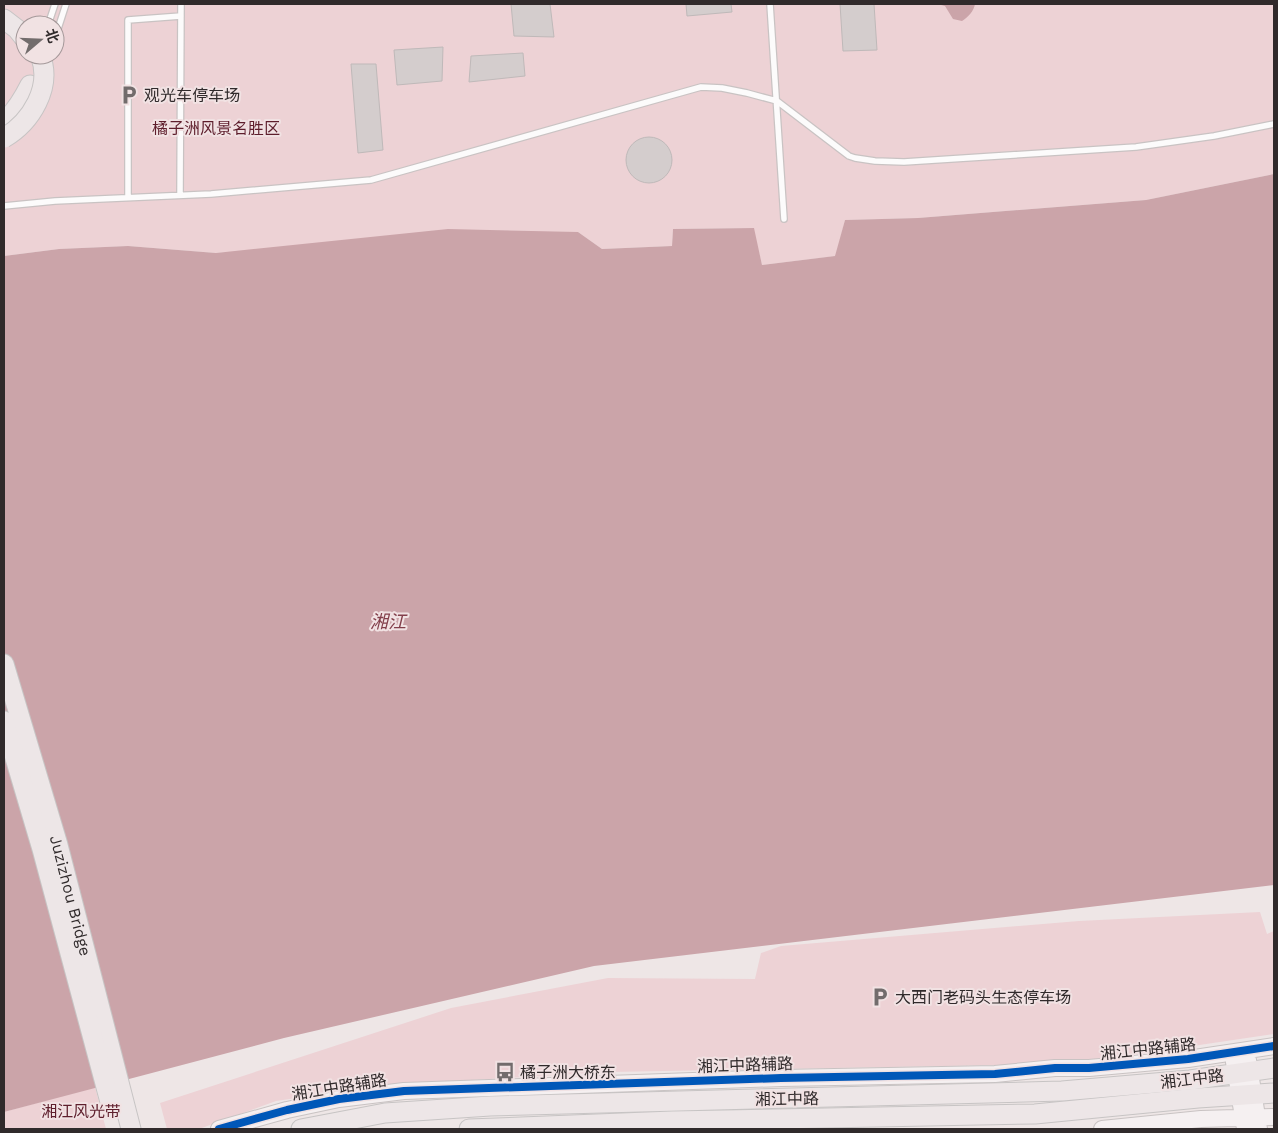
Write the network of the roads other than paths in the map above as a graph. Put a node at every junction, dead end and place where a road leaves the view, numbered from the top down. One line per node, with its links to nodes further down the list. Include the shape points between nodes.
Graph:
1 (180, 4): 4 (lane)
2 (770, 4): 12 (lane)
3 (4, 10): 5 (main road)
4 (180, 16): 17 (lane); 18 (lane, via 128,20)
5 (15, 18)
6 (4, 19): 7 (main road)
7 (15, 27)
8 (37, 65): 15 (main road, via 27,106 20,118)
9 (39, 65): 16 (main road, bridge, via 43,77 36,107 28,119)
10 (44, 65): 11 (lane)
11 (34, 84): 13 (main road); 15 (main road, bridge, via 33,102 20,122)
12 (777, 101): 14 (lane, via 849,156 875,161 904,162 1136,147); 17 (lane, via 722,88 701,87 372,180); 20 (lane)
13 (4, 122)
14 (1274, 124)
15 (4, 131)
16 (4, 138)
17 (180, 195): 18 (lane)
18 (128, 198): 19 (lane)
19 (4, 206)
20 (784, 219)
21 (4, 664): 33 (main road, Juzizhou Bridge, via 58,845)
22 (4, 720): 32 (main road, Juzizhou Bridge)
23 (1274, 1046): 24 (street, 湘江中路辅路)
24 (1240, 1052): 26 (street); 34 (street, 湘江中路辅路, via 995,1074 411,1090 339,1098)
25 (1274, 1068): 26 (main road, 湘江中路)
26 (1243, 1072): 28 (street); 35 (main road, 湘江中路, via 1062,1091 490,1106 385,1113)
27 (1274, 1093): 28 (main road, 湘江中路)
28 (1246, 1095): 30 (street); 31 (main road, 湘江中路, via 1036,1114 730,1120)
29 (1274, 1117): 30 (street)
30 (1251, 1123): 37 (street, via 1201,1119)
31 (570, 1127): 36 (main road, 湘江中路)
32 (118, 1129)
33 (131, 1129)
34 (219, 1129)
35 (301, 1129)
36 (469, 1129)
37 (1102, 1129)

